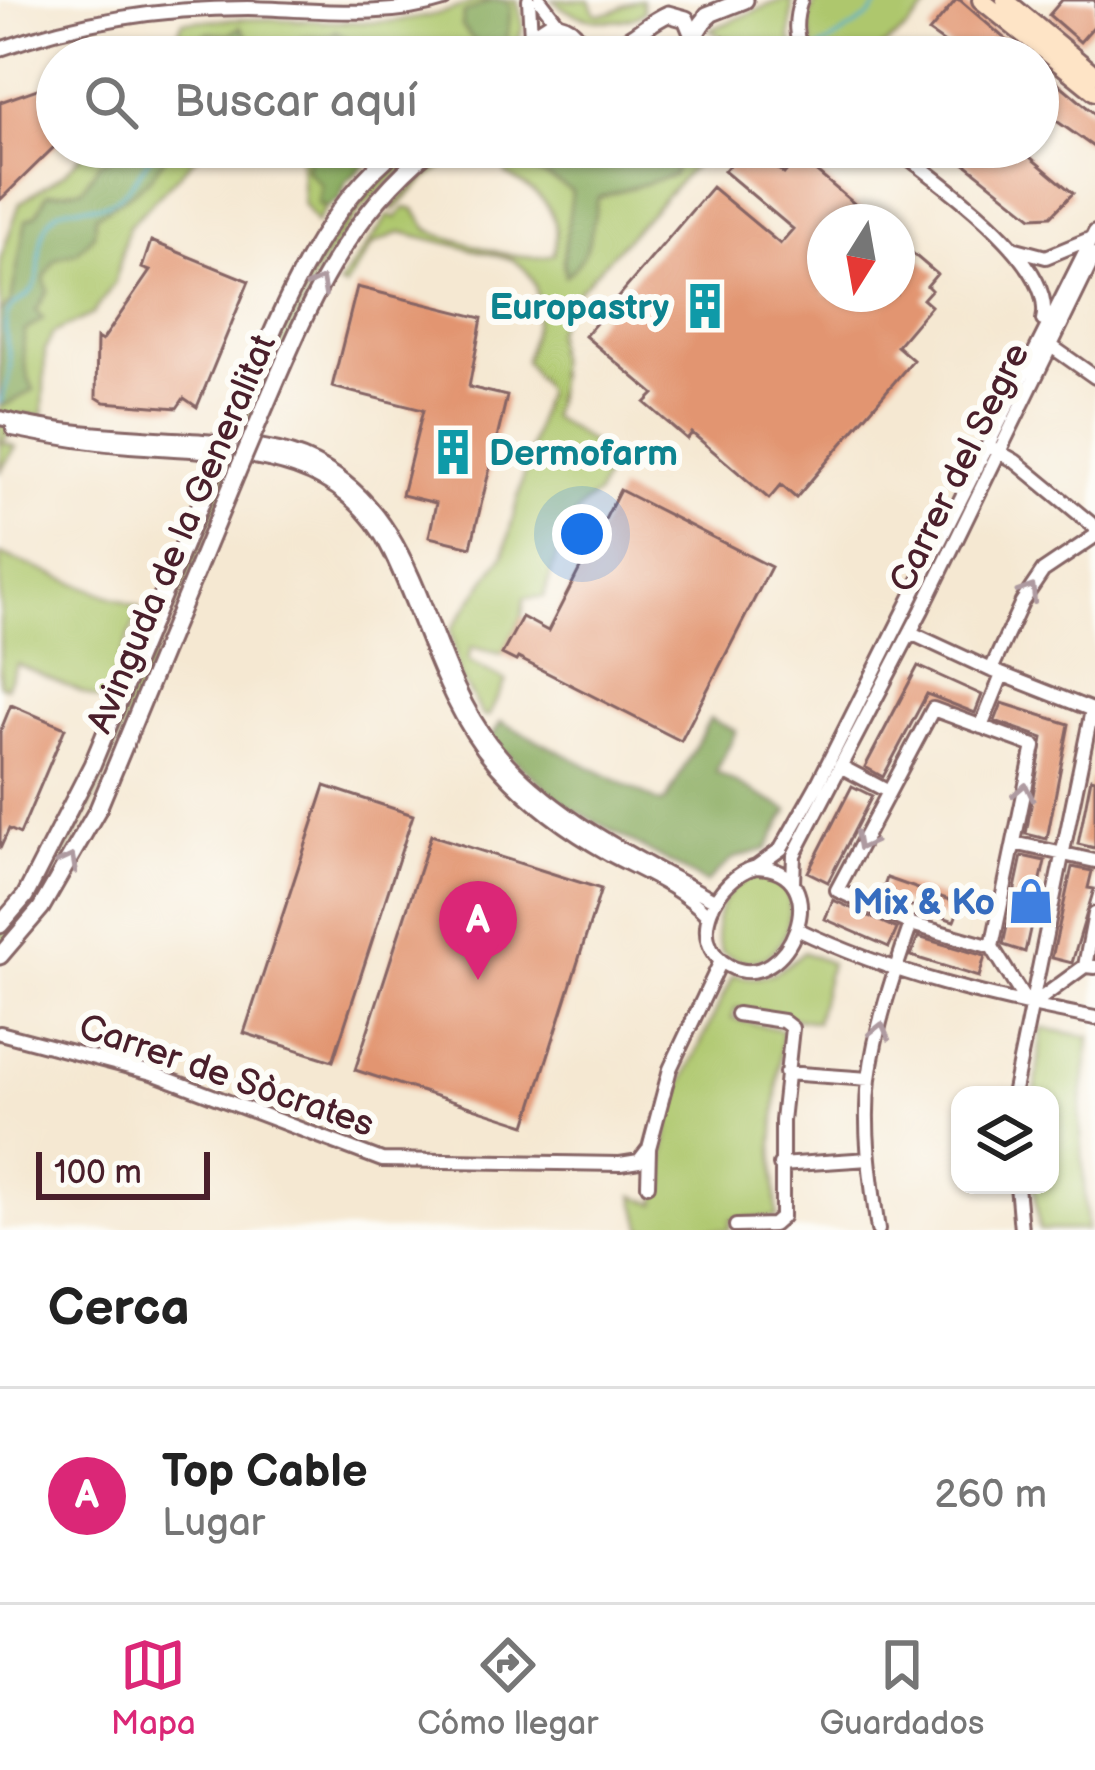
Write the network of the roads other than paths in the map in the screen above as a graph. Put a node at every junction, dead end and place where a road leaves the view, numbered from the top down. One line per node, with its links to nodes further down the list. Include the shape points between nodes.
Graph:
1 (444, 0): 10 (street, via 382,11 153,12)
2 (745, 0): 7 (street)
3 (801, 0): 17 (street)
4 (981, 0): 18 (main road)
5 (1005, 0): 19 (main road)
6 (531, 1): 9 (street); 11 (street)
7 (711, 14): 8 (street); 16 (street)
8 (686, 19): 14 (street, via 662,16); 15 (street)
9 (559, 25): 12 (street, via 543,26); 13 (street)
10 (40, 36)
11 (528, 36)
12 (536, 36)
13 (568, 36)
14 (637, 36)
15 (691, 36)
16 (695, 36)
17 (796, 36)
18 (1026, 36)
19 (1048, 36)
20 (36, 37): 22 (street)
21 (1059, 45): 24 (main road)
22 (0, 49)
23 (1059, 63): 25 (main road)
24 (1095, 75)
25 (1095, 92)
26 (378, 168): 57 (street, Avinguda de la Generalitat, bridge, via 303,268 92,765 25,896)
27 (410, 168): 60 (street, Avinguda de la Generalitat, one-way to 27, bridge, via 41,908 98,808 308,305 338,249)
28 (920, 168): 30 (street)
29 (1094, 237): 32 (street, Carrer del Segre); 34 (street, Carrer del Segre)
30 (1015, 248): 32 (street); 33 (street)
31 (1095, 255): 34 (street, Carrer del Segre); 35 (street, Carrer del Segre)
32 (1046, 257): 34 (street)
33 (1039, 279): 34 (street); 36 (street, Carrer del Segre)
34 (1066, 284): 35 (street, Carrer del Segre); 36 (street, Carrer del Segre)
35 (1059, 328): 36 (street, Carrer del Segre)
36 (1044, 344): 37 (street); 40 (street, Carrer del Segre)
37 (1095, 377)
38 (0, 422): 39 (street)
39 (19, 426): 53 (street, via 265,447 338,477 396,540 454,682 491,744 568,817); 55 (street, via 88,442 261,457 328,482 365,513 390,549 444,684 493,761 565,827)
40 (993, 448): 41 (street); 42 (street, Carrer del Segre); 51 (street, Carrer del Segre, via 786,842)
41 (1095, 528): 43 (street, one-way to 41, via 1042,571)
42 (911, 633): 43 (street); 46 (street, Carrer del Segre)
43 (996, 672): 44 (street); 45 (street)
44 (1093, 711): 49 (street)
45 (981, 727): 47 (street, via 933,709); 48 (street, one-way to 45, via 1034,746)
46 (840, 766): 47 (street); 52 (street, Carrer del Segre, via 794,856)
47 (889, 792): 56 (street, one-way to 56, via 837,890)
48 (1014, 843): 49 (street); 59 (street)
49 (1061, 854): 50 (street); 64 (street)
50 (1095, 861)
51 (756, 867): 52 (street, via 778,870); 53 (street, via 734,876)
52 (793, 884): 58 (street)
53 (714, 900): 55 (street)
54 (1095, 914): 62 (street)
55 (709, 916): 61 (street, via 710,943)
56 (911, 924): 59 (street); 63 (street)
57 (0, 925)
58 (797, 929): 61 (street, via 769,965 744,971); 63 (street)
59 (992, 947): 64 (street)
60 (0, 956)
61 (722, 961): 71 (street, via 675,1055)
62 (1086, 969): 64 (street)
63 (895, 970): 64 (street); 69 (street, one-way to 63)
64 (1029, 1006): 66 (street); 70 (street)
65 (737, 1014): 68 (street, via 790,1024)
66 (1095, 1018)
67 (3, 1032): 71 (street, Carrer de Sòcrates, via 152,1073 382,1160 620,1164)
68 (785, 1073): 69 (street); 73 (street)
69 (869, 1079): 72 (street)
70 (1015, 1086)
71 (649, 1148): 74 (street)
72 (868, 1159): 73 (street); 77 (street)
73 (780, 1165): 76 (street, via 779,1222)
74 (648, 1185)
75 (1017, 1194): 78 (street)
76 (736, 1226)
77 (878, 1230)
78 (1021, 1230)

